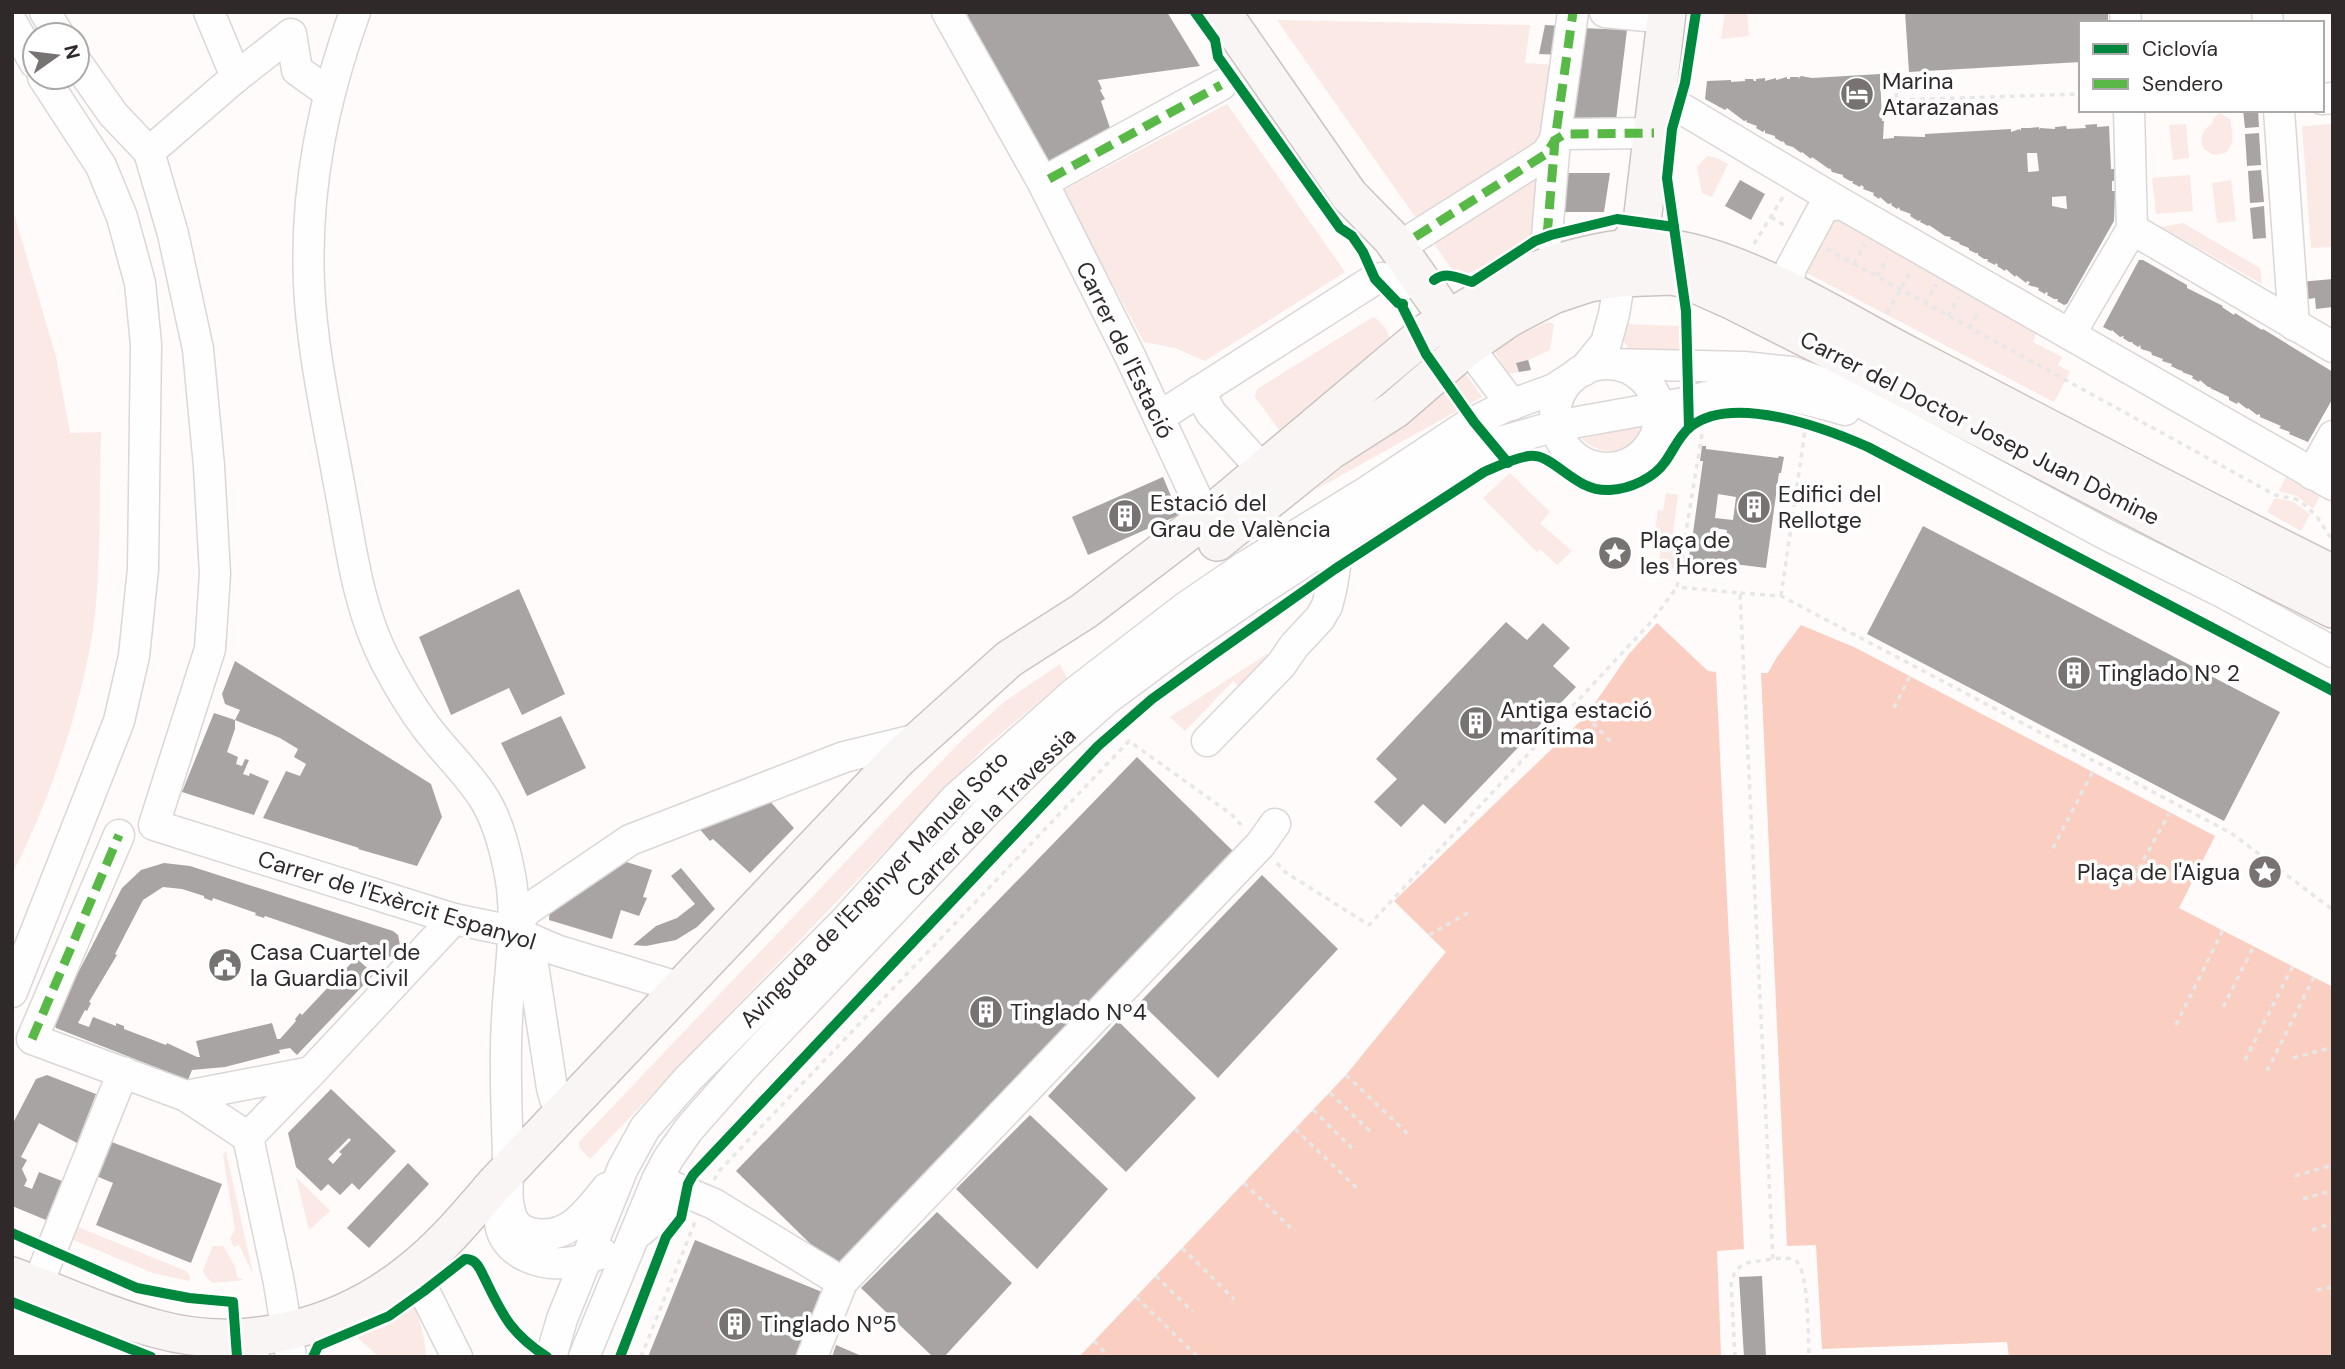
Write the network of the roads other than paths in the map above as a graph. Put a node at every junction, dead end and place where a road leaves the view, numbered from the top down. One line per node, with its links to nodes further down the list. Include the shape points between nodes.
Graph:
1 (209, 12): 10 (street)
2 (355, 12): 15 (street)
3 (947, 12): 21 (street, Carrer de l'Estació)
4 (1222, 12): 22 (main road)
5 (1573, 12): 19 (street)
6 (1605, 12): 7 (street)
7 (1667, 15): 14 (main road)
8 (12, 23): 9 (street)
9 (21, 39)
10 (236, 77): 15 (street, via 291,34 298,70); 20 (street)
11 (91, 83): 20 (street)
12 (1221, 85): 21 (street)
13 (52, 91): 62 (street, via 101,166 122,217 140,283 146,344 143,569 134,656 119,721)
14 (1658, 91): 18 (main road); 23 (street)
15 (329, 93): 60 (street, via 313,171 309,283 323,395 355,571 368,620 390,670 426,728 484,797 496,822)
16 (2129, 112): 24 (street)
17 (2279, 112): 30 (street)
18 (1654, 133): 19 (street, via 1564,134); 27 (main road)
19 (1555, 140): 25 (street); 26 (street, via 1546,154)
20 (149, 152): 59 (street, Carrer de l'Exèrcit Espanyol, via 198,349 215,574 210,649 154,825)
21 (1046, 181): 39 (street, Carrer de l'Estació)
22 (1349, 195): 28 (main road, via 1377,249); 31 (main road, via 1391,238)
23 (1842, 204): 29 (street, via 1821,212 1791,268 1789,279); 32 (street)
24 (2132, 229): 30 (street); 32 (street)
25 (1547, 236)
26 (1415, 237)
27 (1634, 249): 29 (main road, Carrer del Doctor Josep Juan Dòmine, via 1678,250 1725,262); 31 (main road, via 1589,283 1508,318); 34 (street, via 1606,343); 52 (main road, Carrer del Doctor Josep Juan Dòmine, via 1660,270 1804,337)
28 (1403, 285): 31 (main road, via 1419,310); 35 (street, via 1375,279)
29 (1796, 296): 51 (main road, Carrer del Doctor Josep Juan Dòmine)
30 (2294, 325): 33 (street)
31 (1448, 333): 37 (street); 46 (main road); 53 (main road, via 1394,410 1330,451 1176,570)
32 (2070, 334): 48 (street)
33 (2333, 347)
34 (1588, 371): 37 (street, Avinguda de l'Enginyer Manuel Soto); 38 (street, via 1626,368 1652,390); 40 (street, via 1562,391); 45 (street, Carrer del Doctor Josep Juan Dòmine, via 1744,367 1792,372 1829,384)
35 (1199, 391): 39 (street); 46 (street, via 1211,413)
36 (1689, 402): 38 (street, Carrer del Doctor Josep Juan Dòmine); 42 (street, via 1675,412); 45 (street, Carrer del Doctor Josep Juan Dòmine, via 1748,393 1818,401 1872,418)
37 (1511, 405): 47 (street, Avinguda de l'Enginyer Manuel Soto, via 1466,426)
38 (1658, 407): 40 (street, Carrer del Doctor Josep Juan Dòmine); 42 (street)
39 (1159, 418): 49 (street, Carrer de l'Estació)
40 (1556, 426): 43 (street, Carrer del Doctor Josep Juan Dòmine); 44 (street)
41 (2333, 436): 48 (street)
42 (1653, 441): 44 (street, via 1638,458 1618,467 1602,468)
43 (1493, 444): 44 (street, Avinguda de l'Enginyer Manuel Soto, via 1536,442); 47 (street, Avinguda de l'Enginyer Manuel Soto, via 1447,453); 50 (street, Carrer de la Travessia)
44 (1574, 457)
45 (1968, 460): 54 (street, Carrer del Doctor Josep Juan Dòmine)
46 (1264, 471): 49 (main road)
47 (1391, 474): 68 (street, Avinguda de l'Enginyer Manuel Soto, via 1186,607 1026,734 955,799 845,921 688,1079 645,1128)
48 (2323, 479)
49 (1206, 518): 53 (main road)
50 (1339, 540): 56 (street, via 1332,586 1320,618 1281,666); 69 (street, Carrer de la Travessia, via 1181,644 1107,699 1046,753 741,1070 689,1129)
51 (2333, 574)
52 (2333, 609)
53 (1084, 611): 55 (main road, via 1009,659)
54 (2333, 652)
55 (922, 738): 60 (street, via 844,757 630,840 527,910); 61 (main road)
56 (1207, 741)
57 (1267, 834): 76 (street)
58 (119, 835): 63 (street, via 32,1039)
59 (454, 919): 60 (street, Carrer de l'Exèrcit Espanyol); 64 (street)
60 (521, 935): 61 (street, Carrer de l'Exèrcit Espanyol); 66 (street, via 552,1087); 70 (street, via 506,1029)
61 (681, 988): 66 (main road)
62 (12, 992)
63 (123, 1072): 65 (street); 75 (street)
64 (311, 1072): 65 (street); 67 (street)
65 (186, 1096): 67 (street)
66 (564, 1112): 70 (main road)
67 (248, 1137): 79 (street)
68 (623, 1168): 70 (street, via 580,1219 555,1234 538,1235 518,1226); 73 (street, Avinguda de l'Enginyer Manuel Soto)
69 (657, 1180): 71 (street); 72 (street, Carrer de la Travessia)
70 (508, 1183): 73 (street, via 500,1225 507,1241 526,1257 551,1263); 74 (main road)
71 (696, 1196): 72 (street); 76 (street)
72 (634, 1236): 73 (street); 84 (street, Carrer de la Travessia)
73 (587, 1259): 77 (street, Avinguda de l'Enginyer Manuel Soto)
74 (408, 1274): 79 (main road); 81 (street, via 424,1291)
75 (25, 1281): 78 (main road)
76 (842, 1282): 85 (street)
77 (562, 1319): 82 (street, Avinguda de l'Enginyer Manuel Soto); 83 (street, Avinguda de l'Enginyer Manuel Soto)
78 (133, 1322): 79 (main road, via 208,1338 265,1337); 80 (street, via 172,1342)
79 (289, 1344)
80 (254, 1357)
81 (457, 1357)
82 (535, 1357)
83 (551, 1357)
84 (584, 1357)
85 (812, 1357)

